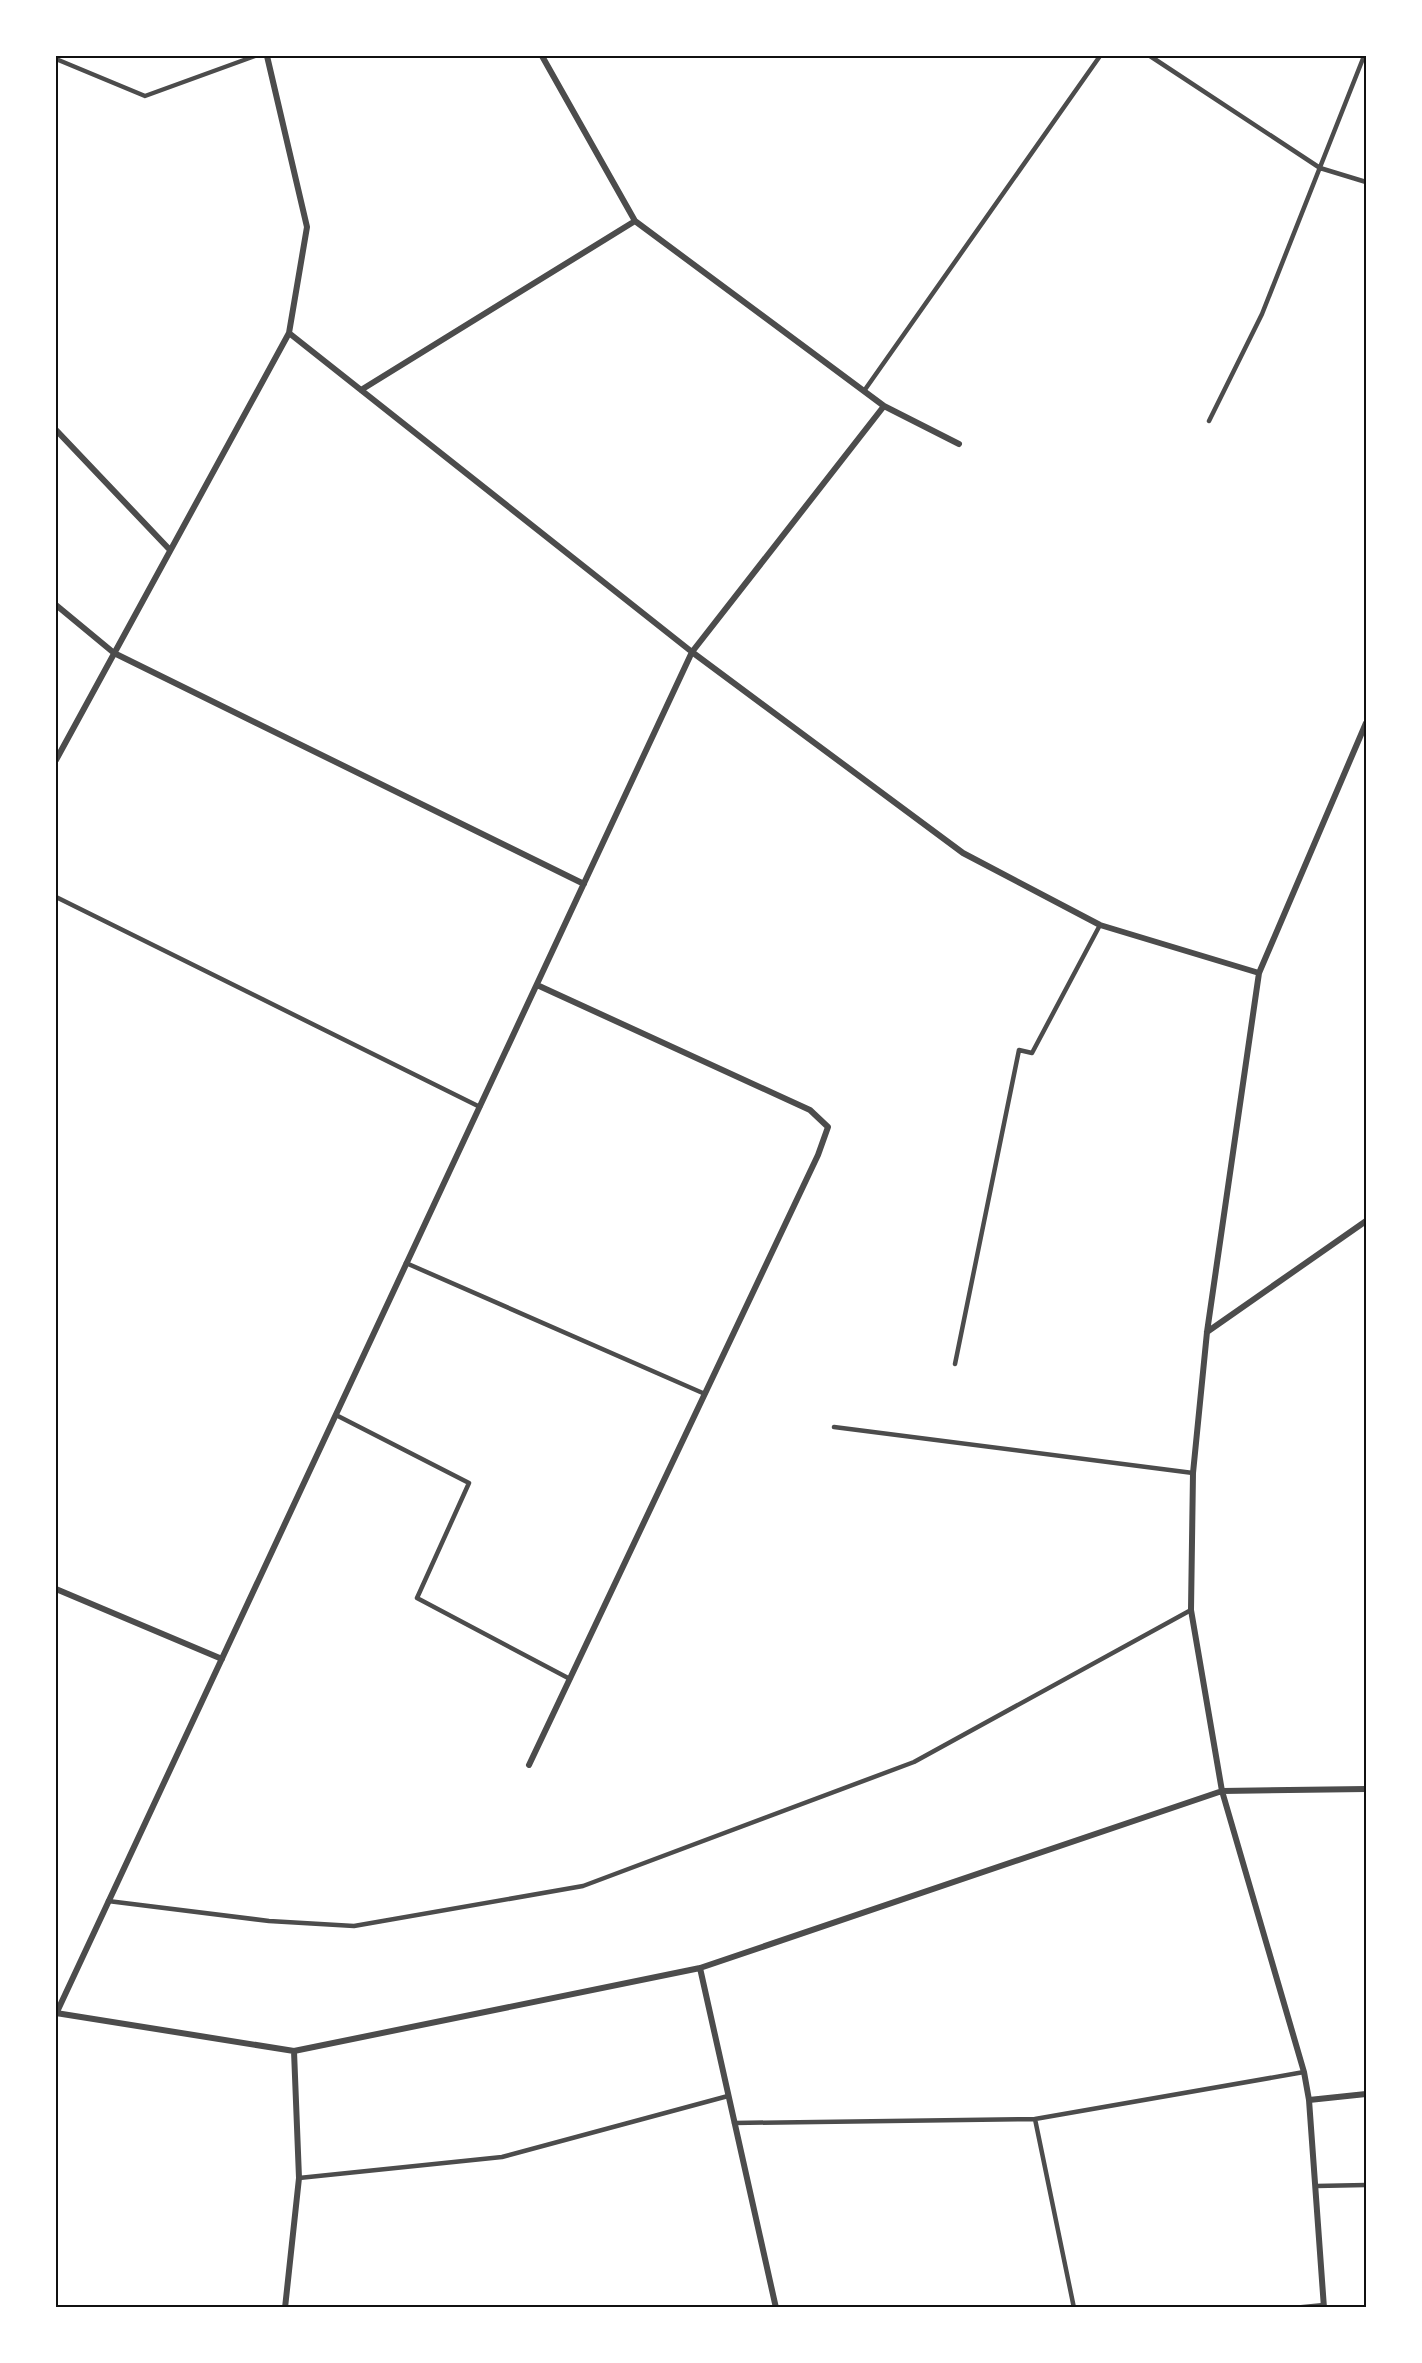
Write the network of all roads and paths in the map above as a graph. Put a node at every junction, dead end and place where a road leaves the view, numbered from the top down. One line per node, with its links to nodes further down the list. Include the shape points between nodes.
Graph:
1 (255, 56): 7 (lane, via 145,96)
2 (267, 56): 11 (street, via 307,227)
3 (542, 56): 10 (street)
4 (1100, 56): 13 (lane)
5 (1150, 56): 8 (lane)
6 (1364, 56): 8 (lane)
7 (56, 59)
8 (1320, 168): 9 (lane); 15 (lane, via 1262,314)
9 (1366, 182)
10 (635, 221): 12 (street); 13 (street)
11 (289, 333): 12 (street); 18 (street)
12 (360, 390): 20 (street)
13 (864, 392): 14 (street)
14 (884, 406): 17 (street); 20 (street)
15 (1209, 421)
16 (56, 430): 18 (street)
17 (959, 444)
18 (170, 550): 21 (street)
19 (56, 605): 21 (street)
20 (692, 652): 24 (street); 26 (street, via 963,853)
21 (114, 653): 23 (street); 24 (street)
22 (1366, 723): 27 (street)
23 (56, 760)
24 (584, 884): 28 (street)
25 (56, 897): 29 (lane)
26 (1100, 925): 27 (street); 33 (lane, via 1032,1053 1019,1050)
27 (1259, 973): 32 (street)
28 (537, 985): 29 (street); 34 (street, via 810,1110 828,1127)
29 (480, 1107): 31 (street)
30 (1366, 1221): 32 (street)
31 (406, 1263): 34 (lane); 35 (street)
32 (1207, 1332): 37 (street)
33 (955, 1364)
34 (705, 1394): 41 (street)
35 (336, 1415): 40 (street); 41 (lane, via 469,1483 417,1598)
36 (834, 1427): 37 (lane)
37 (1194, 1473): 39 (street)
38 (56, 1589): 40 (street)
39 (1191, 1610): 44 (street); 45 (lane, via 914,1762 583,1886 354,1926 269,1921)
40 (222, 1659): 45 (street)
41 (570, 1679): 42 (street)
42 (529, 1765)
43 (1366, 1789): 44 (street)
44 (1222, 1791): 46 (street); 49 (street)
45 (108, 1901): 47 (street)
46 (700, 1968): 48 (street); 51 (street)
47 (56, 2014): 48 (street)
48 (294, 2051): 55 (street)
49 (1304, 2072): 52 (street); 53 (lane)
50 (1366, 2094): 52 (street)
51 (728, 2096): 54 (street); 55 (lane, via 502,2157)
52 (1309, 2100): 57 (street)
53 (1035, 2120): 54 (lane); 63 (lane)
54 (734, 2123): 60 (street)
55 (299, 2178): 59 (street)
56 (1366, 2185): 57 (lane)
57 (1316, 2186): 58 (street)
58 (1324, 2306): 64 (lane)
59 (285, 2307)
60 (776, 2307)
61 (955, 2307): 62 (lane)
62 (994, 2307)
63 (1074, 2307)
64 (1293, 2307)

